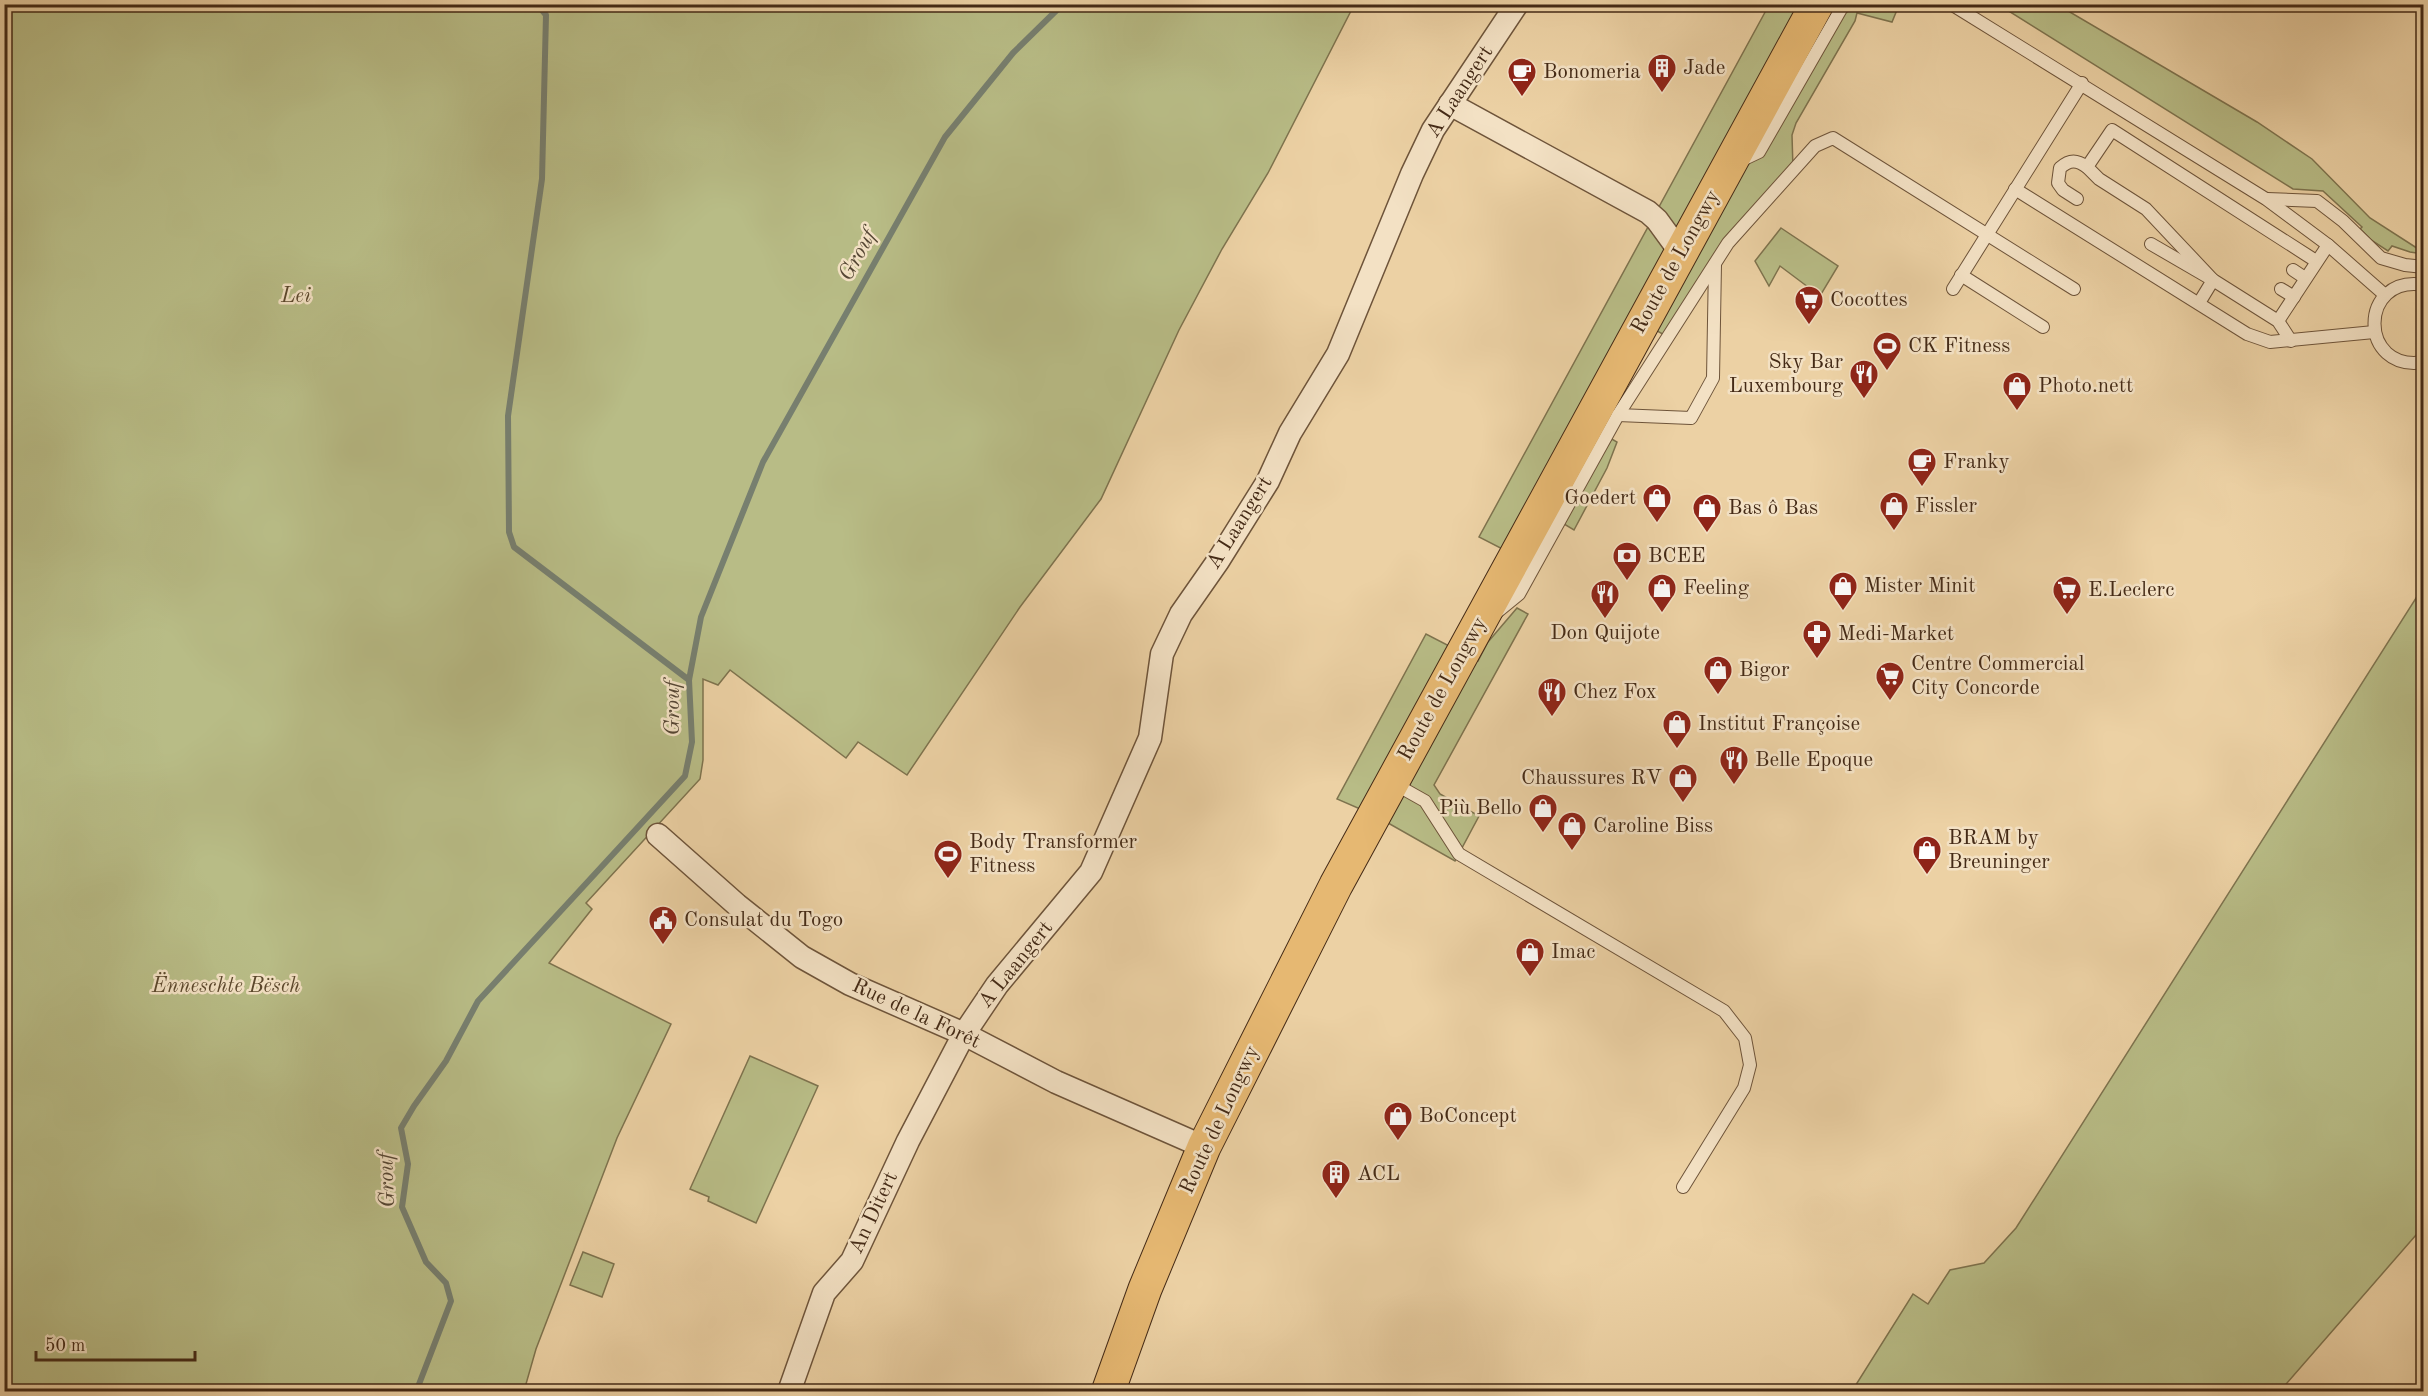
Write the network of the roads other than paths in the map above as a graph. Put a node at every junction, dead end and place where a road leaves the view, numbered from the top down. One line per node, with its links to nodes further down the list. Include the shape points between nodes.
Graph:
1 (1517, 4): 6 (street, A Laangert)
2 (1817, 4): 7 (main road, Route de Longwy)
3 (1846, 4): 7 (lane, via 1758,152)
4 (1951, 4): 5 (lane)
5 (2082, 83): 9 (lane); 11 (lane)
6 (1450, 104): 15 (street, via 1586,169 1648,212); 39 (street, A Laangert, via 1412,174 1338,354 1290,434 1268,481 1176,624 1162,654 1150,738 1091,872 997,985)
7 (1728, 167): 15 (main road, Route de Longwy)
8 (2087, 167): 10 (lane, via 2073,161 2060,168 2058,183 2062,190); 16 (lane, via 2112,130); 22 (lane, via 2100,180 2146,209)
9 (2015, 189): 12 (lane); 29 (lane)
10 (2077, 198)
11 (2266, 199): 14 (lane); 18 (lane, via 2317,201 2381,258)
12 (1987, 234): 17 (lane, via 1833,138 1815,146 1728,243); 20 (lane); 25 (lane)
13 (2151, 244): 22 (lane)
14 (2328, 245): 16 (lane); 27 (lane)
15 (1681, 253): 36 (main road, Route de Longwy)
16 (2316, 261): 21 (lane)
17 (1716, 263): 35 (lane); 35 (lane, via 1713,378 1691,418)
18 (2424, 267)
19 (2293, 270): 21 (lane)
20 (1961, 275): 24 (lane); 31 (lane)
21 (2305, 278): 28 (lane)
22 (2213, 280): 29 (lane); 30 (lane)
23 (2424, 285): 27 (lane, via 2396,287)
24 (1953, 289)
25 (2074, 289)
26 (2281, 289): 28 (lane)
27 (2385, 295): 32 (lane, via 2375,312)
28 (2294, 297): 30 (lane)
29 (2199, 303): 33 (lane, via 2247,334 2270,342)
30 (2278, 321): 33 (lane)
31 (2043, 327)
32 (2374, 333): 33 (lane); 34 (lane, via 2389,356 2401,362)
33 (2291, 341)
34 (2424, 362)
35 (1618, 414): 36 (lane, via 1519,594)
36 (1474, 632): 37 (main road, Route de Longwy)
37 (1392, 782): 40 (main road, Route de Longwy); 41 (lane, via 1425,801 1459,854 1724,1011 1745,1038 1750,1065 1744,1088)
38 (658, 835): 39 (street, Rue de la Forêt, via 802,957 850,984)
39 (964, 1034): 40 (street, Rue de la Forêt, via 1056,1082); 42 (street, An Ditert, via 908,1141 852,1262 824,1293)
40 (1204, 1147): 43 (main road, Route de Longwy, via 1145,1289)
41 (1683, 1187)
42 (789, 1392)
43 (1108, 1392)

